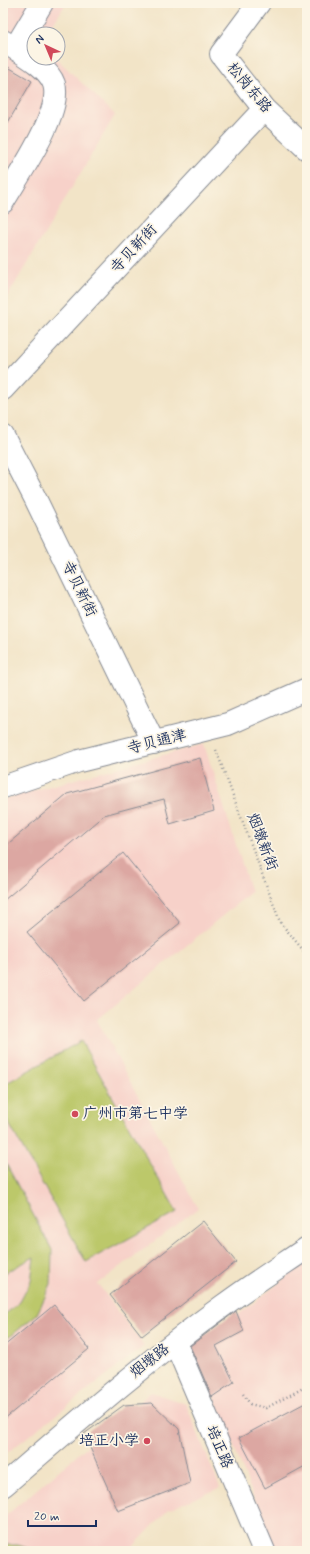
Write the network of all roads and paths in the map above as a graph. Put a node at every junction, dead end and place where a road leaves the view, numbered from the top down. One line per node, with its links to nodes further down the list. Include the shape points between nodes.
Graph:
1 (42, 3): 3 (street)
2 (259, 3): 4 (street, 松岗东路, via 221,54)
3 (9, 45): 6 (street, via 47,72 54,84 55,98 46,127)
4 (264, 109): 5 (street, 松岗东路); 7 (street, 寺贝新街)
5 (307, 149)
6 (3, 202)
7 (3, 389)
8 (3, 436): 11 (street, 寺贝新街)
9 (307, 689): 10 (street, 寺贝通津, via 228,724)
10 (208, 729): 11 (street, 寺贝通津); 13 (path, 烟墩新街, via 280,922)
11 (154, 743): 12 (street, 寺贝通津, via 79,761)
12 (3, 787)
13 (307, 955)
14 (307, 1248): 15 (street, 烟墩路)
15 (175, 1342): 18 (street, 烟墩路); 19 (street, 培正路)
16 (307, 1386): 17 (path, via 266,1408 250,1404)
17 (243, 1394)
18 (3, 1486)
19 (264, 1551)

